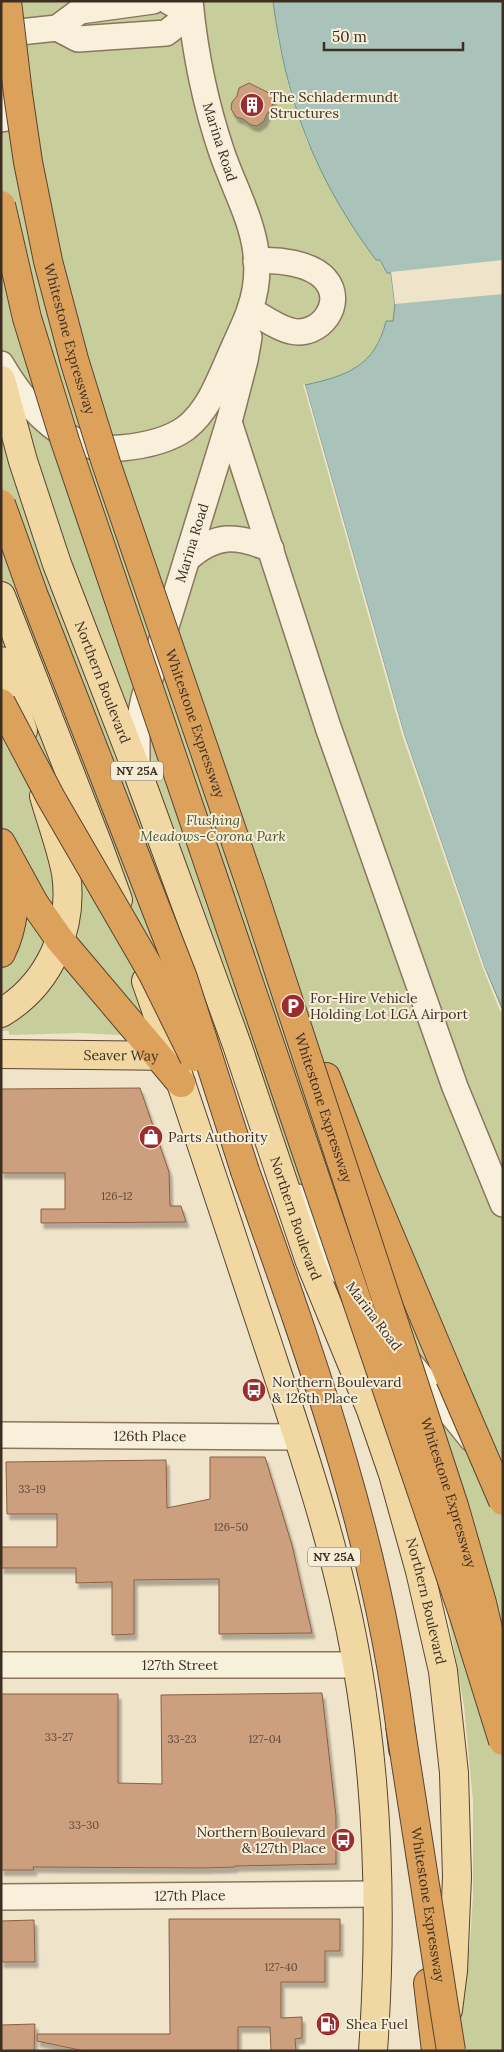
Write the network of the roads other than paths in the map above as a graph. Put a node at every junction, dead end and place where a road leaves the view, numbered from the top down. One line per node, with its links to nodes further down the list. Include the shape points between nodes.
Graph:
1 (8, 1): 22 (highway, Whitestone Expressway, bridge, via 28,162 65,330 110,473)
2 (153, 1): 5 (street, via 80,11)
3 (168, 1): 4 (street)
4 (190, 8): 5 (street, via 166,33 78,39); 9 (street, Marina Road, via 200,79 220,147 254,240)
5 (57, 28): 6 (street)
6 (3, 34): 7 (street, via 14,117)
7 (1, 119)
8 (1, 205): 41 (highway, bridge, via 27,318 56,414 461,1607)
9 (256, 261): 10 (street, Marina Road); 10 (street, via 287,262 315,272 329,285 331,306 319,326 299,332 284,329)
10 (250, 310): 11 (street, Marina Road, via 214,393 204,408 187,427 149,444 109,448 90,446 69,438 36,410); 13 (street, Marina Road, via 245,360)
11 (1, 364)
12 (1, 380): 20 (main road, Northern Boulevard / NY 25A, via 23,461 68,596)
13 (229, 422): 15 (street); 16 (street, Marina Road)
14 (1, 504): 31 (highway, bridge, via 40,614 180,970)
15 (271, 549): 16 (street, via 229,538 202,546); 32 (street, via 328,727 454,1087)
16 (187, 559): 20 (street, Marina Road, via 140,716 136,745)
17 (1, 596): 28 (main road, via 98,845)
18 (1, 661): 23 (main road, via 63,862 68,894)
19 (1, 703): 31 (highway, Whitestone Expressway, bridge, via 46,790 153,974 206,1080)
20 (139, 776): 26 (main road, Northern Boulevard / NY 25A)
21 (5, 850): 23 (highway, via 38,909); 24 (highway, via 12,874 13,911 8,938)
22 (253, 892): 36 (highway, bridge, via 365,1177); 39 (highway, Whitestone Expressway, bridge, via 454,1506 485,1612)
23 (60, 940): 25 (main road, via 40,980 24,997); 28 (highway)
24 (1, 953)
25 (1, 1013)
26 (237, 1045): 28 (main road, Seaver Way, via 230,1052 219,1055); 30 (main road, Northern Boulevard / NY 25A)
27 (1, 1054): 28 (main road, Seaver Way)
28 (165, 1056): 29 (highway)
29 (181, 1083): 34 (main road, NY 25A)
30 (270, 1142): 35 (street, Marina Road, via 312,1226 340,1270 418,1374); 46 (main road, Northern Boulevard / NY 25A, via 310,1262 386,1452 420,1571 443,1671 454,1773 457,1877 453,1970)
31 (245, 1171): 40 (highway, Whitestone Expressway, via 302,1331 350,1488 376,1590)
32 (503, 1204)
33 (1, 1435): 34 (street, 126th Place)
34 (298, 1437): 38 (main road, NY 25A, via 331,1547)
35 (499, 1470)
36 (503, 1501)
37 (1, 1665): 38 (street, 127th Street)
38 (358, 1665): 42 (main road, NY 25A, via 372,1791)
39 (503, 1694)
40 (400, 1725): 45 (highway, bridge); 47 (highway, Whitestone Expressway, bridge)
41 (503, 1741)
42 (377, 1894): 43 (street, 127th Place); 44 (main road, NY 25A)
43 (1, 1897)
44 (373, 2051)
45 (436, 2051)
46 (442, 2051)
47 (451, 2051)

